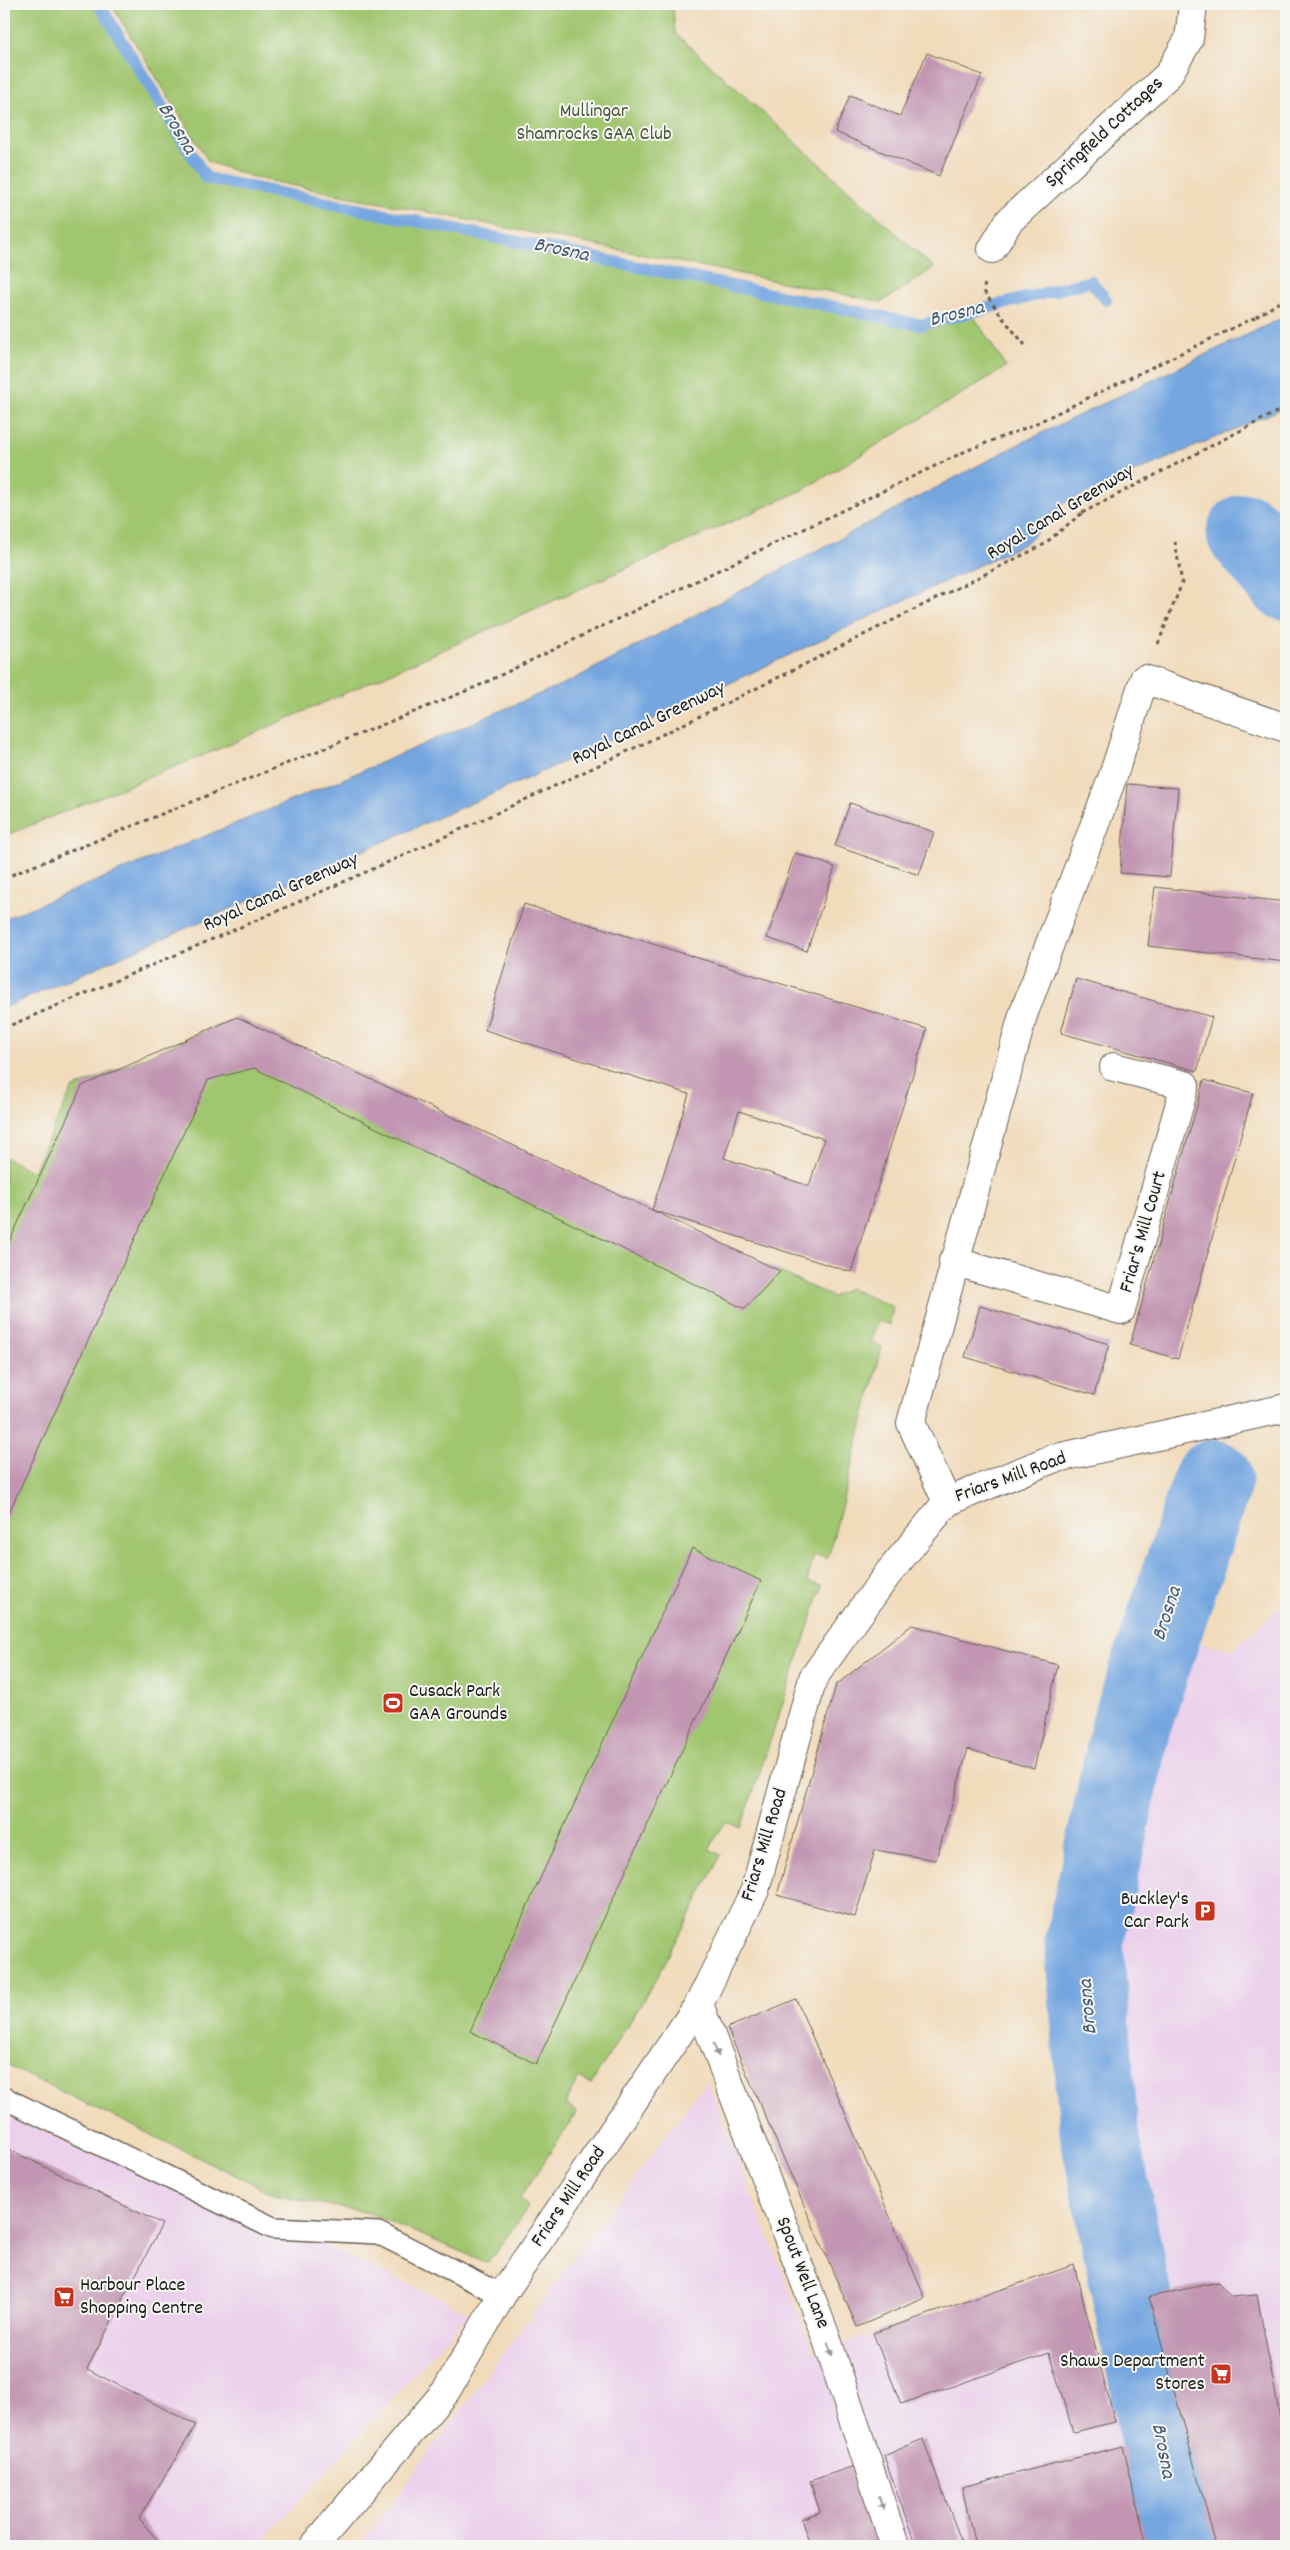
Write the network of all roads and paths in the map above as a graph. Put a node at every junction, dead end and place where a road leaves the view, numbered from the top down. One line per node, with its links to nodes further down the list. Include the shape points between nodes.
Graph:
1 (1194, 4): 2 (street, Springfield Cottages, via 1189,39 1168,75 1009,221)
2 (992, 249)
3 (983, 290): 5 (path)
4 (1286, 298): 10 (path, bridge, via 1256,317 1028,427 968,450 476,687)
5 (1026, 345)
6 (1286, 407): 11 (path, Royal Canal Greenway, bridge, via 1082,513 1043,545 752,691 561,783 230,933)
7 (1175, 542): 8 (path, via 1182,583)
8 (1144, 679): 9 (street); 13 (street, via 1113,776 1023,1015)
9 (1286, 728)
10 (4, 878)
11 (4, 1028)
12 (1114, 1067): 13 (street, Friar's Mill Court, via 1185,1085 1121,1310)
13 (953, 1262): 15 (street, via 910,1423)
14 (1286, 1408): 15 (street, Friars Mill Road, via 1052,1459)
15 (946, 1502): 16 (street, Friars Mill Road, via 887,1574 813,1678 756,1890)
16 (699, 2004): 18 (street, Friars Mill Road); 20 (street, Spout Well Lane, one-way to 20, via 826,2337)
17 (4, 2098): 18 (lane, via 273,2228 378,2232)
18 (502, 2295): 19 (street, Friars Mill Road, via 446,2391)
19 (314, 2546)
20 (896, 2546)

